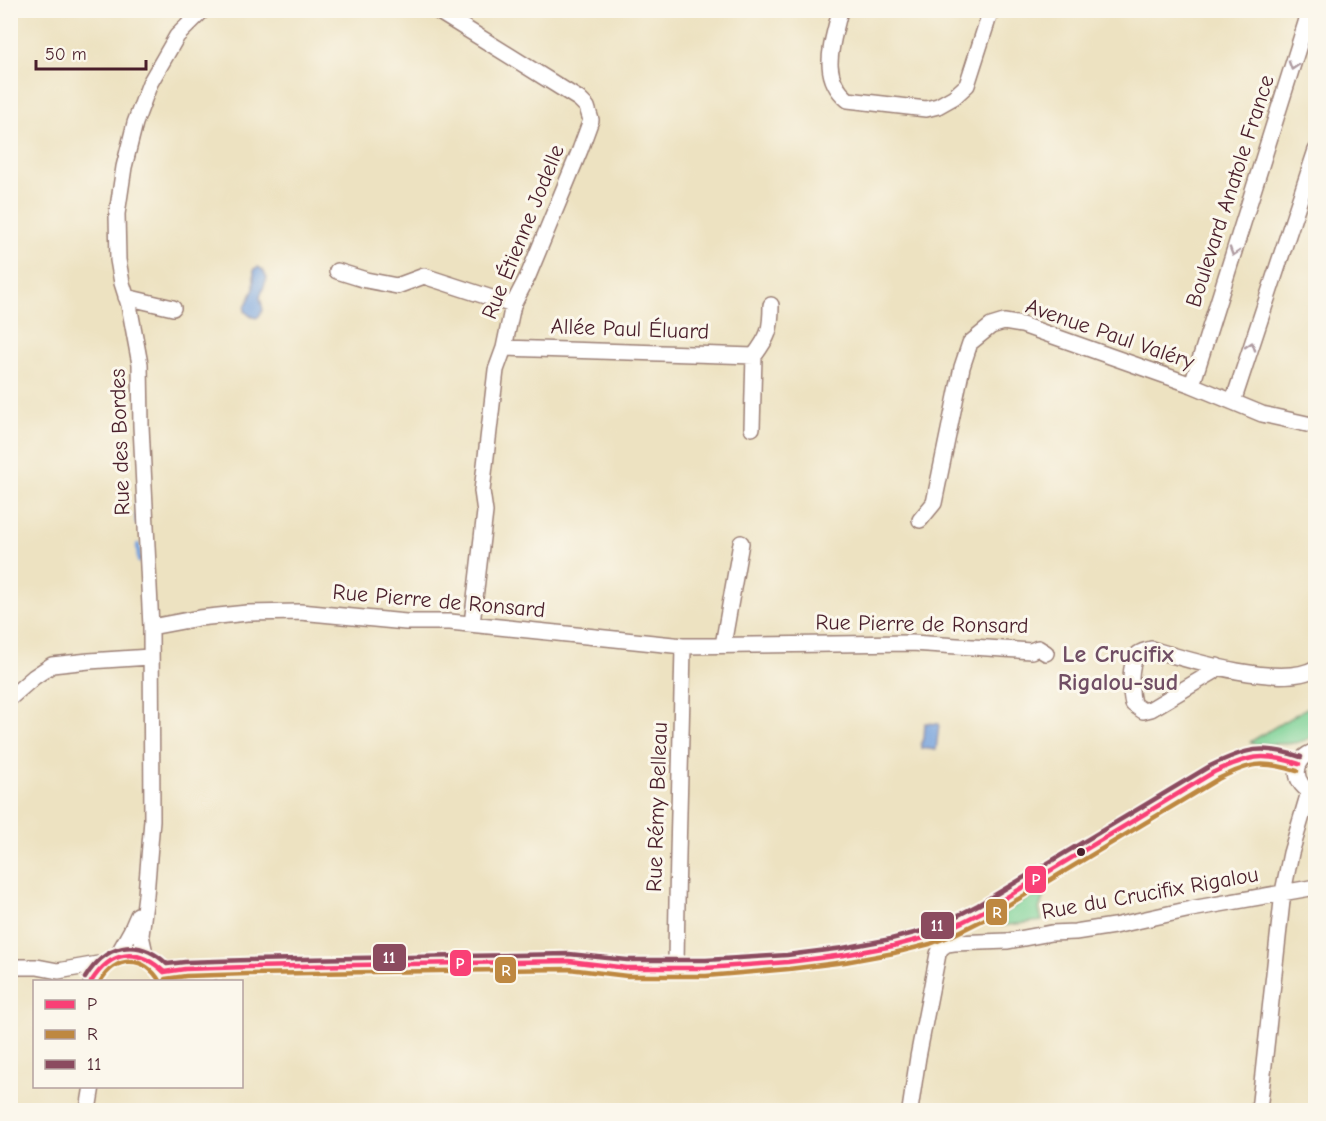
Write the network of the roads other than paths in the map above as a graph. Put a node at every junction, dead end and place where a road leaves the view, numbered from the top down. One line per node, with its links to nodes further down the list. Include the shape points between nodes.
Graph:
1 (203, 10): 8 (street, Rue des Bordes, via 174,41 150,83 135,123 117,214 118,260)
2 (436, 10): 9 (street, Rue Étienne Jodelle, via 579,99 591,120)
3 (840, 10): 4 (street, via 830,74 840,93 848,100 926,109 954,97 967,85)
4 (991, 10)
5 (1310, 10): 14 (street, Boulevard Anatole France, one-way to 14)
6 (1316, 150): 15 (street, one-way to 6)
7 (337, 271): 9 (street, via 397,286 424,276)
8 (126, 297): 11 (street); 21 (street, Rue des Bordes, via 140,364)
9 (513, 305): 12 (street, Rue Étienne Jodelle)
10 (771, 305): 13 (street, via 771,327)
11 (173, 308)
12 (504, 348): 13 (street, Allée Paul Éluard); 20 (street, Rue Étienne Jodelle, via 496,370)
13 (754, 356): 17 (street)
14 (1192, 385): 15 (street, Avenue Paul Valéry); 18 (street, Avenue Paul Valéry, via 1022,325 1004,322 991,326 970,343 934,503)
15 (1233, 402): 16 (street, Avenue Paul Valéry, via 1262,414)
16 (1316, 426)
17 (752, 428)
18 (920, 520)
19 (741, 543): 22 (street)
20 (472, 624): 21 (street, Rue Pierre de Ronsard, via 300,612 247,613); 23 (street, Rue Pierre de Ronsard)
21 (151, 627): 25 (street, Rue des Bordes)
22 (723, 645): 23 (street, Rue Pierre de Ronsard); 24 (street, Rue Pierre de Ronsard, via 912,643 1031,651 1038,648)
23 (683, 646): 39 (street, Rue Rémy Belleau)
24 (1046, 653)
25 (150, 657): 28 (street, via 52,665); 34 (street, Rue des Bordes, via 152,820)
26 (1217, 666): 26 (street, via 1151,649 1142,651 1133,663 1133,704 1143,711 1151,709); 27 (street, via 1276,676)
27 (1316, 668)
28 (10, 698)
29 (1316, 751): 30 (street, via 1307,754)
30 (1299, 764): 31 (street, via 1300,783); 39 (street, via 1278,756 1239,760 982,912 928,937 844,955)
31 (1312, 793): 33 (street)
32 (1316, 887): 33 (street, Rue du Crucifix Rigalou)
33 (1282, 892): 45 (street, Rue du Crucifix Rigalou, via 1114,926 1008,941 947,944 938,954); 46 (street)
34 (146, 895): 35 (street, Rue des Bordes, via 141,935); 36 (street, Rue des Bordes, via 132,931)
35 (146, 957): 36 (street, via 132,954); 41 (street)
36 (110, 959): 40 (street); 43 (street, Rue des Bordes)
37 (10, 967): 40 (street)
38 (224, 968): 39 (street, via 569,961); 41 (street, via 185,969); 44 (street)
39 (676, 969)
40 (58, 971): 42 (street)
41 (166, 976)
42 (69, 980)
43 (91, 980)
44 (193, 980)
45 (910, 1110)
46 (1259, 1110)

